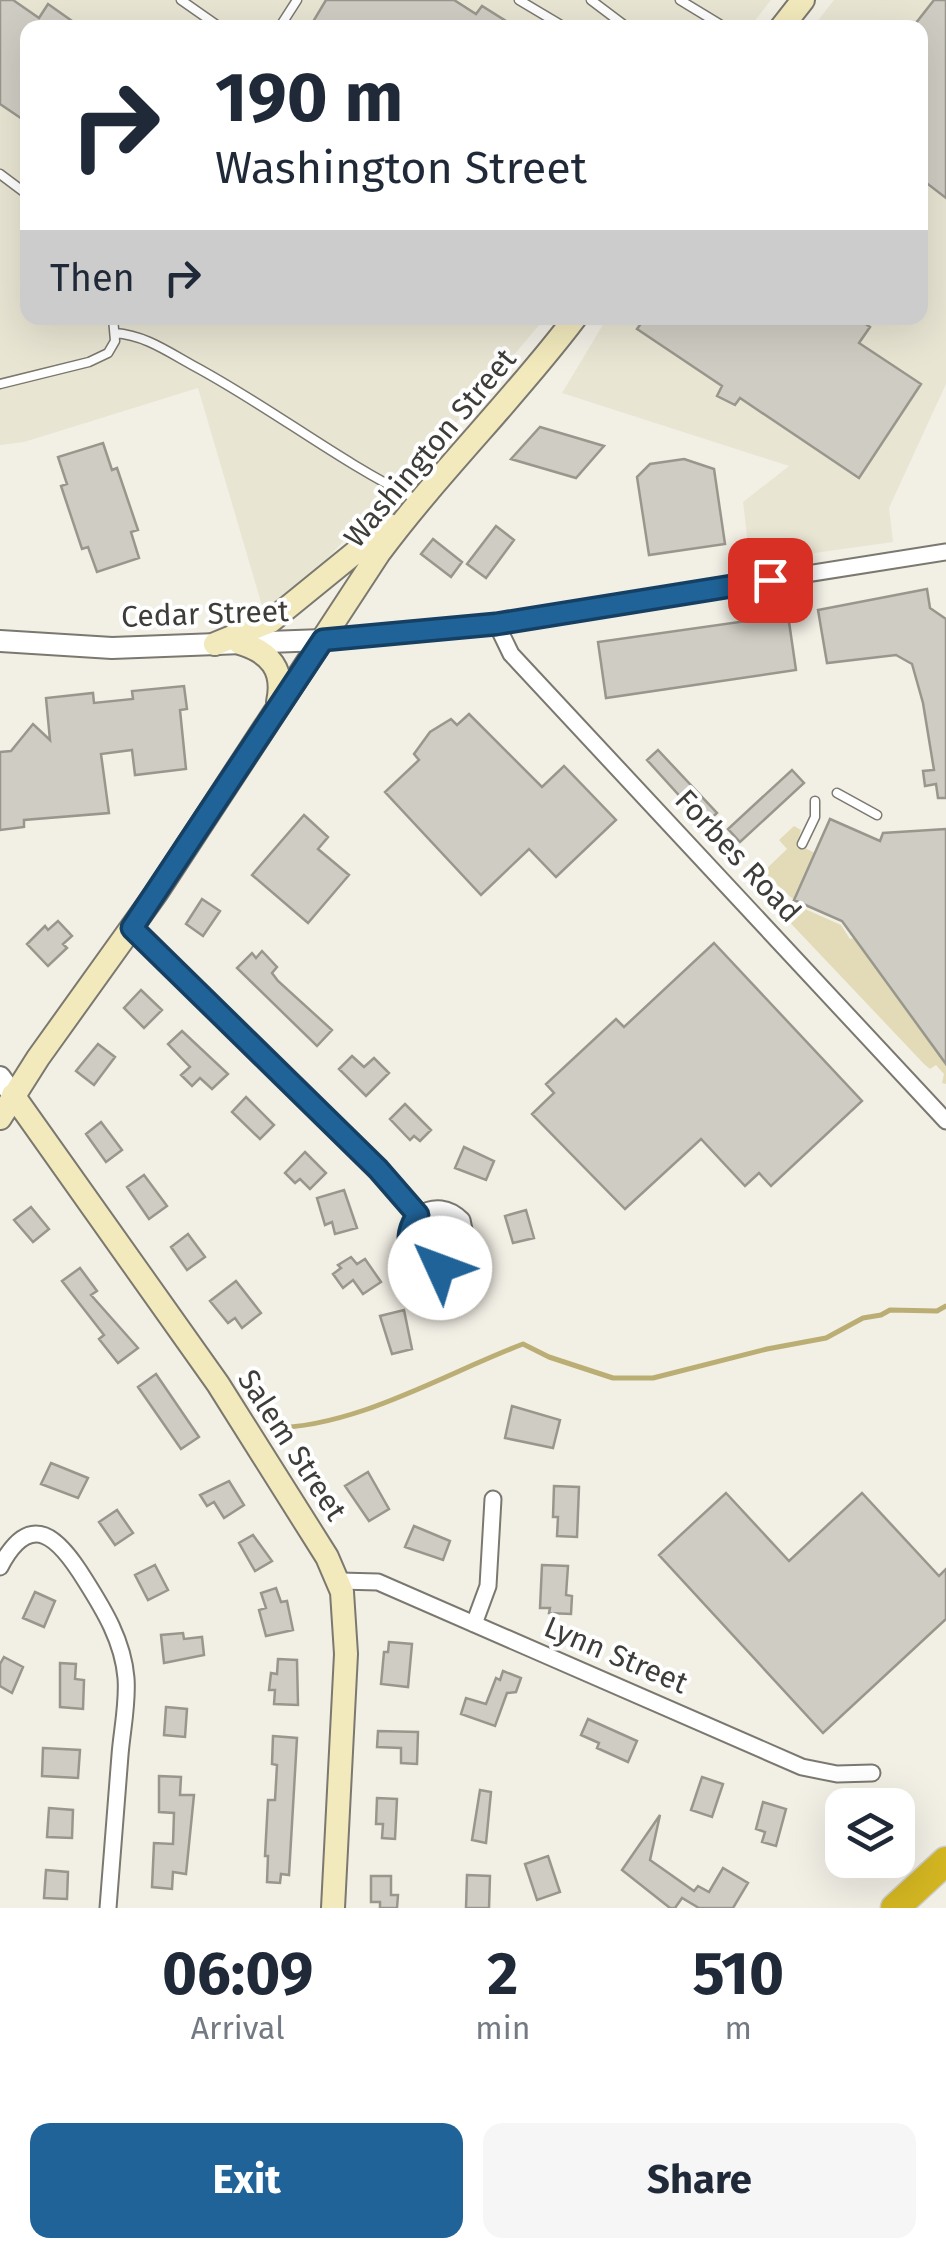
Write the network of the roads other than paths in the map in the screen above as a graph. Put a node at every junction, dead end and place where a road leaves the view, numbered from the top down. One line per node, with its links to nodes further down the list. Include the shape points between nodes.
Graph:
1 (181, 0): 5 (lane)
2 (518, 0): 6 (lane)
3 (590, 0): 7 (lane)
4 (680, 0): 8 (lane)
5 (210, 20)
6 (552, 20)
7 (617, 20)
8 (713, 20)
9 (0, 174): 10 (lane)
10 (20, 190)
11 (114, 325): 13 (lane)
12 (570, 325): 15 (main road, Washington Street)
13 (115, 333): 14 (lane, via 114,346 102,356); 15 (lane, via 139,336 213,376)
14 (0, 384)
15 (419, 500): 18 (main road, Washington Street); 21 (main road, via 280,614)
16 (946, 552): 17 (street, Cedar Street)
17 (496, 624): 18 (street, Cedar Street); 30 (street, Forbes Road, via 510,652)
18 (323, 640): 20 (street, Cedar Street); 22 (main road, Washington Street)
19 (0, 641): 21 (street, Cedar Street, via 112,648)
20 (240, 643): 21 (street, Cedar Street); 22 (main road, via 275,664 281,684)
21 (215, 644)
22 (277, 706): 27 (main road, Washington Street)
23 (837, 794): 25 (lane)
24 (815, 802): 26 (lane)
25 (877, 814)
26 (802, 844)
27 (132, 928): 28 (main road, Washington Street); 31 (street)
28 (6, 1086): 29 (main road, Washington Street); 34 (main road, Salem Street, via 218,1384)
29 (0, 1118)
30 (946, 1122)
31 (418, 1215)
32 (492, 1499): 35 (street, via 488,1586)
33 (0, 1568): 38 (street, via 16,1542 34,1533 53,1539 112,1625 124,1668 124,1705)
34 (340, 1581): 35 (street, Lynn Street, via 378,1582); 39 (main road, Salem Street, via 346,1654)
35 (474, 1624): 36 (street, Lynn Street, via 802,1767)
36 (872, 1773)
37 (946, 1861): 40 (highway)
38 (108, 1908)
39 (333, 1908)
40 (895, 1908)

